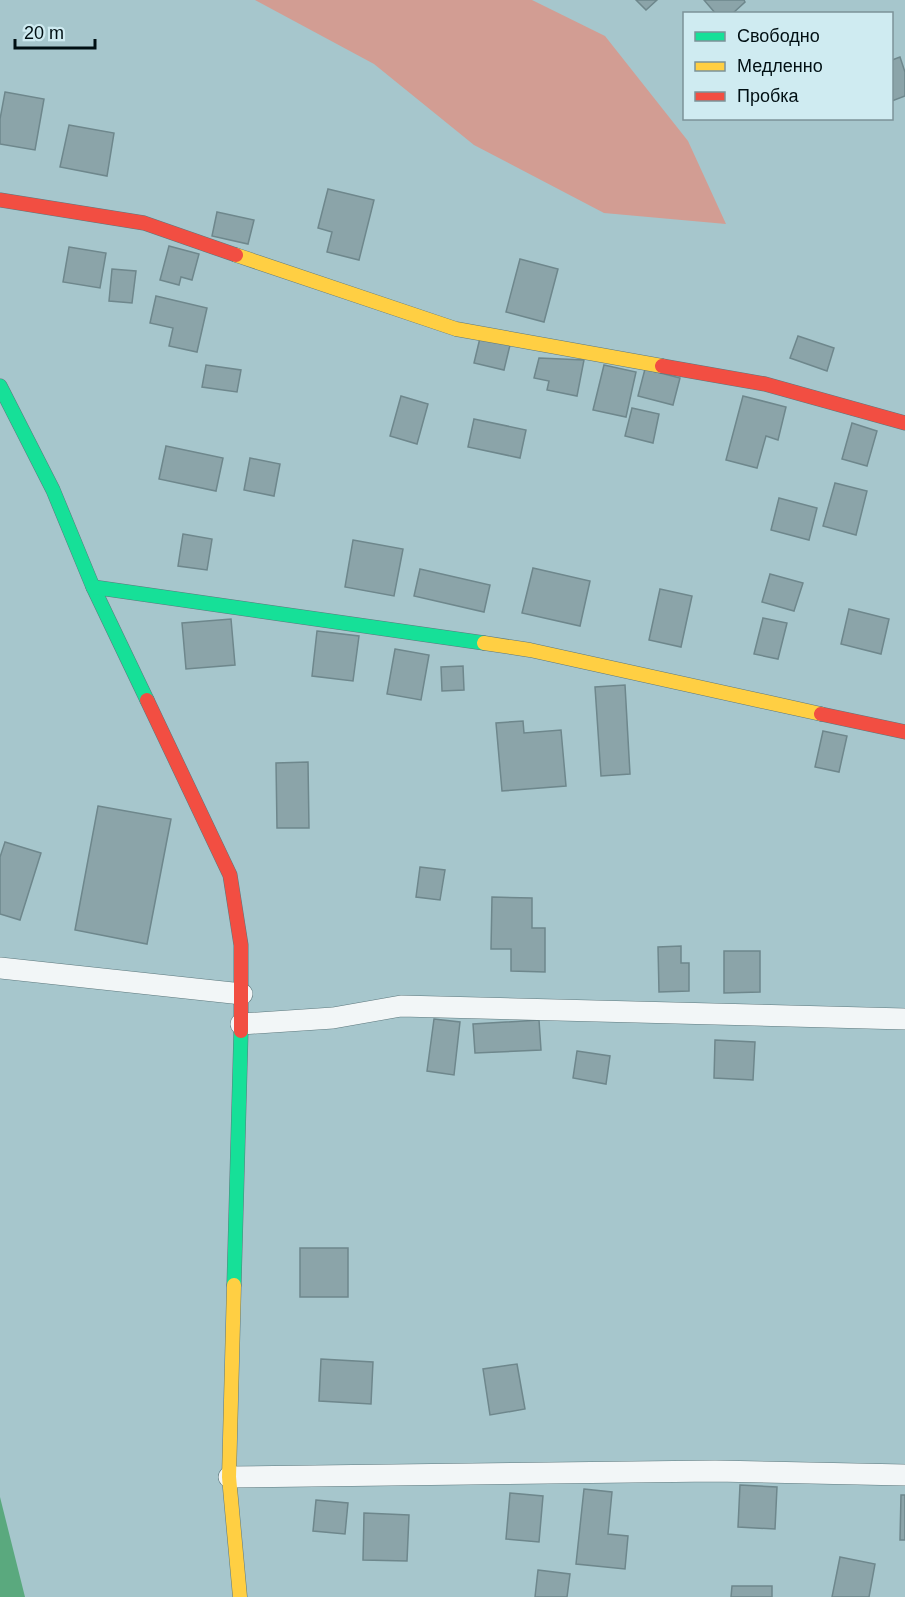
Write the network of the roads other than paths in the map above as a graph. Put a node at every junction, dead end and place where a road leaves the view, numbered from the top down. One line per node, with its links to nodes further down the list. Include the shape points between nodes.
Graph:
1 (0, 200): 3 (street, via 144,223 456,329 765,384)
2 (0, 386): 4 (street, via 53,489)
3 (905, 423)
4 (93, 587): 5 (street, via 530,650); 7 (street, via 230,874 241,945)
5 (905, 732)
6 (0, 968): 7 (street)
7 (242, 994): 9 (street)
8 (905, 1019): 9 (street, via 401,1006 333,1018)
9 (241, 1024): 11 (street)
10 (905, 1474): 11 (street, via 716,1471)
11 (229, 1477): 12 (street)
12 (240, 1597)

